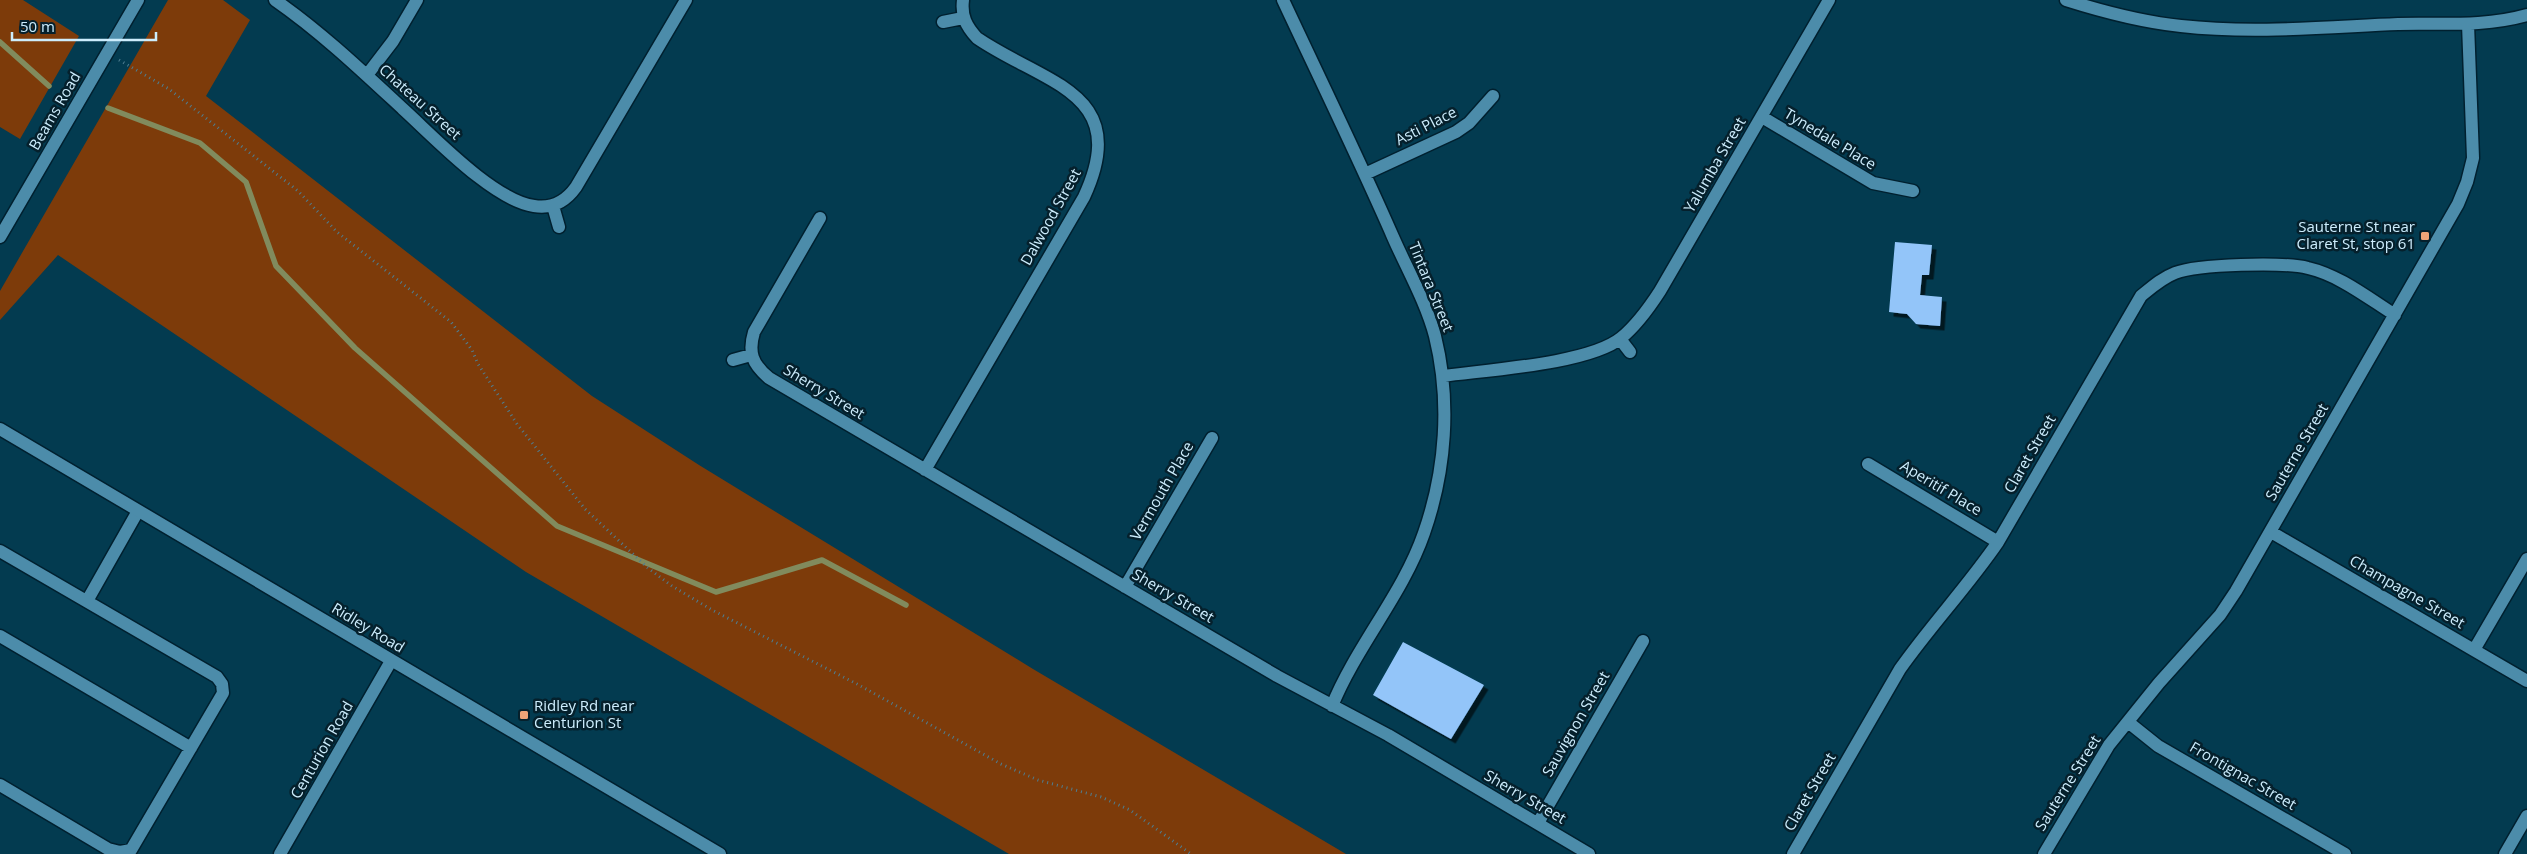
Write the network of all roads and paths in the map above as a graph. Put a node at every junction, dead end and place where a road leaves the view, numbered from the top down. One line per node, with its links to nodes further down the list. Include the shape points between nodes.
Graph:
1 (138, 0): 14 (street, Beams Road)
2 (275, 0): 15 (street, Chateau Street)
3 (417, 0): 15 (street, via 393,41)
4 (686, 0): 20 (street, via 576,187)
5 (963, 0): 11 (street)
6 (1283, 0): 18 (street, Tintara Street)
7 (1828, 0): 17 (street, Yalumba Street)
8 (2066, 0): 9 (street)
9 (2105, 6): 13 (street, via 2181,26 2234,30)
10 (2527, 15): 13 (street)
11 (963, 18): 12 (street); 33 (street, Dalwood Street, via 968,28 987,44 1078,97 1093,119 1100,148 1084,197)
12 (943, 22)
13 (2468, 24): 24 (street, Sauterne Street, via 2473,158 2467,182 2458,204)
14 (107, 53): 23 (street, Beams Road); 54 (path, via 169,89 298,191 338,232 451,322 517,424 585,509 672,586 1001,764 1038,780 1100,797 1130,810)
15 (367, 75): 20 (street, Chateau Street, via 485,181 525,204)
16 (1493, 96): 18 (street, Asti Place, via 1456,132)
17 (1762, 117): 19 (street, Tynedale Place, via 1873,183); 25 (street, Yalumba Street, via 1660,291 1645,313)
18 (1365, 174): 29 (street, Tintara Street, via 1435,335)
19 (1913, 190)
20 (553, 206): 22 (street)
21 (820, 218): 27 (street, via 757,325 750,344)
22 (559, 227)
23 (0, 237)
24 (2395, 315): 35 (street, Sauterne Street); 36 (street, Claret Street, via 2331,276 2282,264 2194,268 2157,282 2141,296 2127,318)
25 (1620, 339): 26 (street); 29 (street, Yalumba Street, via 1576,357)
26 (1630, 352)
27 (751, 355): 28 (street); 33 (street, Sherry Street, via 754,363 769,378)
28 (734, 360)
29 (1442, 376): 46 (street, Tintara Street, via 1445,418 1442,461 1424,534 1411,564 1344,679)
30 (0, 429): 34 (street, Ridley Road)
31 (1212, 438): 39 (street, Vermouth Place)
32 (1868, 464): 36 (street, Aperitif Place)
33 (924, 470): 39 (street, Sherry Street)
34 (138, 511): 40 (street); 44 (street, Ridley Road)
35 (2271, 532): 43 (street, Champagne Street); 47 (street, Sauterne Street, via 2220,615)
36 (1998, 542): 56 (street, Claret Street, via 1900,669)
37 (0, 551): 40 (street)
38 (2527, 559): 43 (street)
39 (1125, 587): 46 (street, Sherry Street)
40 (87, 601): 48 (street, via 217,677 222,684 223,693)
41 (0, 636): 48 (street)
42 (1643, 641): 51 (street, Sauvignon Street)
43 (2474, 650): 45 (street, Champagne Street)
44 (391, 661): 52 (street, Centurion Road); 53 (street, Ridley Road)
45 (2527, 681)
46 (1332, 706): 51 (street, Sherry Street)
47 (2128, 722): 57 (street, Sauterne Street, via 2094,767); 58 (street, Frontignac Street, via 2158,746)
48 (191, 748): 49 (street, via 131,850 108,849)
49 (0, 785)
50 (2527, 816): 59 (street)
51 (1538, 823): 55 (street, Sherry Street)
52 (280, 854)
53 (720, 854)
54 (1191, 854)
55 (1590, 854)
56 (1793, 854)
57 (2044, 854)
58 (2345, 854)
59 (2505, 854)

